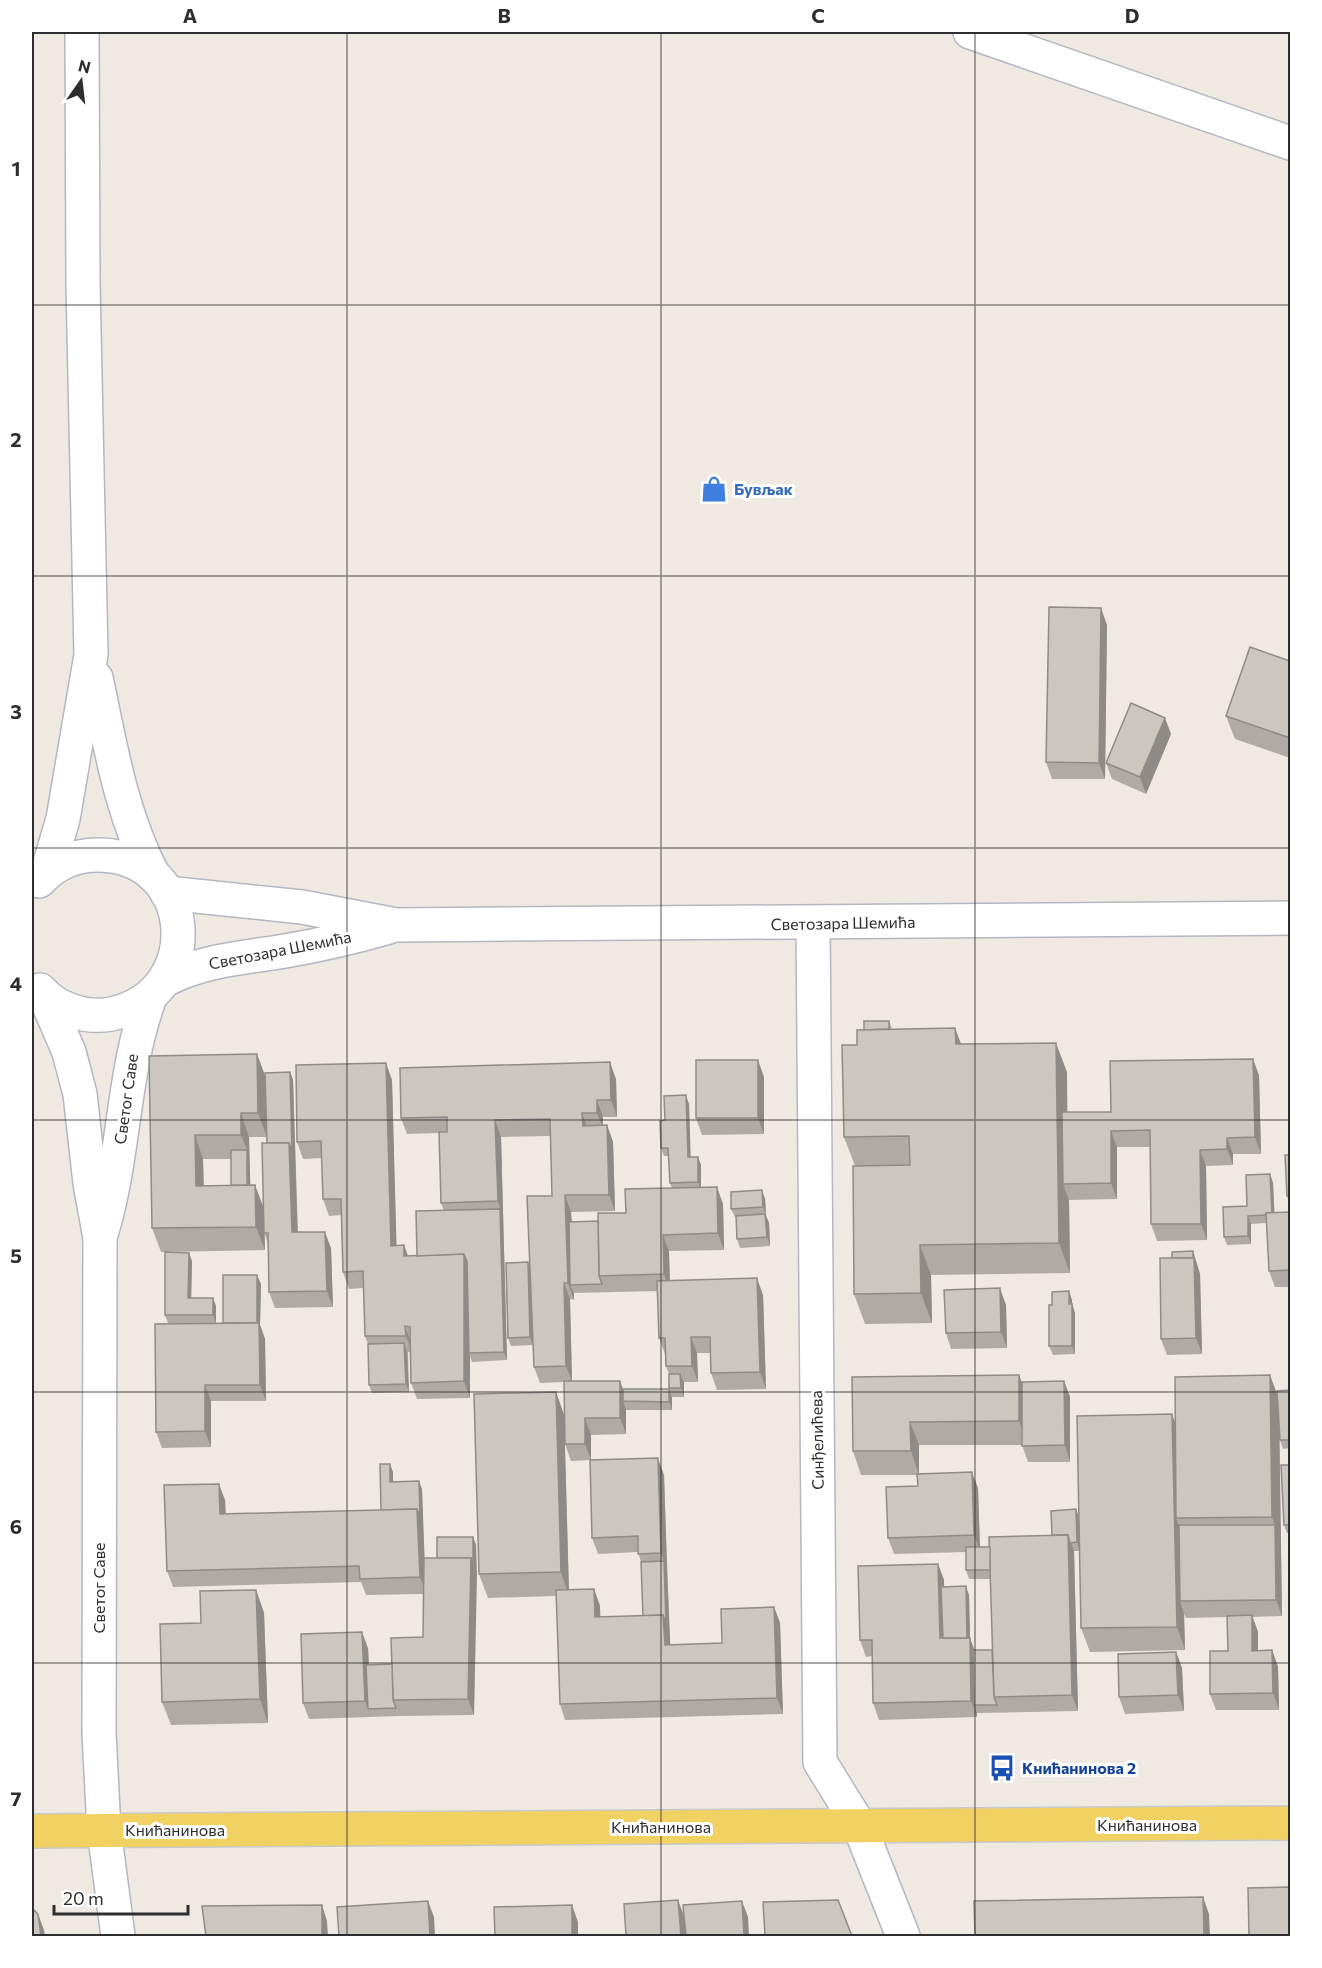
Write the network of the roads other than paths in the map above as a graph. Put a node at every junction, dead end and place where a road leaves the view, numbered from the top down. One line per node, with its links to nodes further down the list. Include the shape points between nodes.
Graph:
1 (82, 32): 4 (street)
2 (970, 32): 3 (street)
3 (1290, 143)
4 (91, 655): 5 (street, via 63,819); 6 (street, Светог Саве, via 118,788 138,846)
5 (39, 881): 6 (street, via 66,861 112,855 134,862)
6 (160, 884): 9 (street, Светозара Шемића); 11 (street, Светог Саве, via 176,914 179,937 175,960)
7 (1290, 918): 8 (street, Светозара Шемића)
8 (813, 923): 9 (street, Светозара Шемића); 14 (street, Синђелићева, via 820,1762)
9 (396, 925): 11 (street, Светозара Шемића, via 286,951 212,962 187,969)
10 (38, 987): 11 (street, Светозара Шемића, via 63,1008 85,1015 108,1015 130,1009); 12 (street, Светог Саве, via 69,1052 80,1094)
11 (158, 989): 12 (street, Светог Саве, via 137,1031 113,1195)
12 (100, 1238): 15 (street, Светог Саве, via 99,1733)
13 (1290, 1823): 14 (main road, Книћанинова)
14 (859, 1825): 15 (main road, Книћанинова); 18 (street, Синђелићева)
15 (104, 1830): 16 (main road, Книћанинова); 17 (street, Светог Саве)
16 (32, 1831)
17 (118, 1936)
18 (903, 1936)

